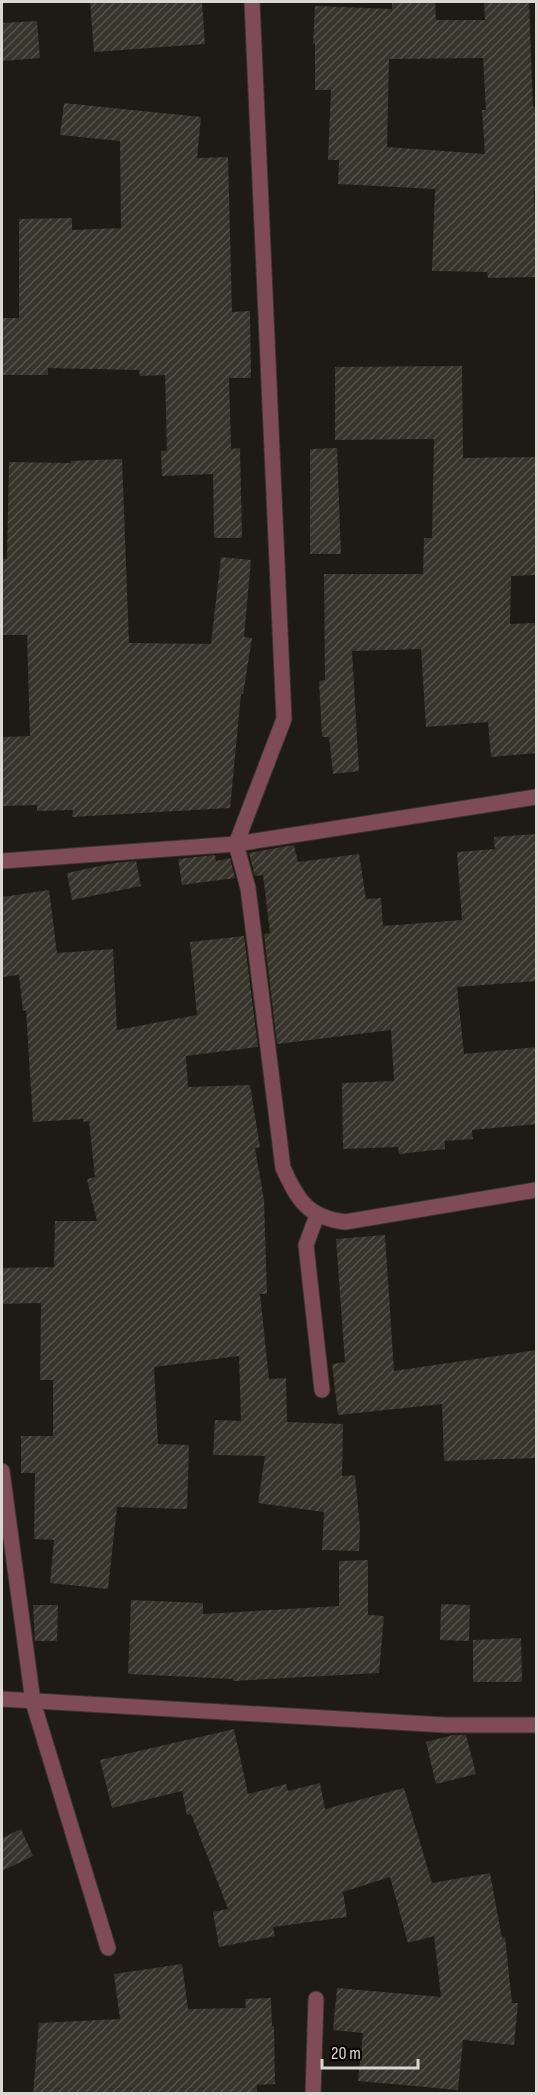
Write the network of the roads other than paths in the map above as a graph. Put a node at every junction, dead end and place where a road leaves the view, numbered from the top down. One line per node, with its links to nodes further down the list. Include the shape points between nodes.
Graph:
1 (252, 2): 3 (street, via 284,719)
2 (537, 796): 3 (street)
3 (236, 844): 4 (street); 6 (street, via 248,888 283,1168 295,1195)
4 (2, 861)
5 (537, 1190): 6 (street, via 345,1222)
6 (316, 1215): 7 (street, via 306,1245)
7 (322, 1390)
8 (2, 1471): 10 (street)
9 (2, 1700): 10 (street)
10 (33, 1702): 11 (street, via 445,1725); 12 (street)
11 (537, 1725)
12 (108, 1948)
13 (316, 1999): 14 (street)
14 (312, 2094)

